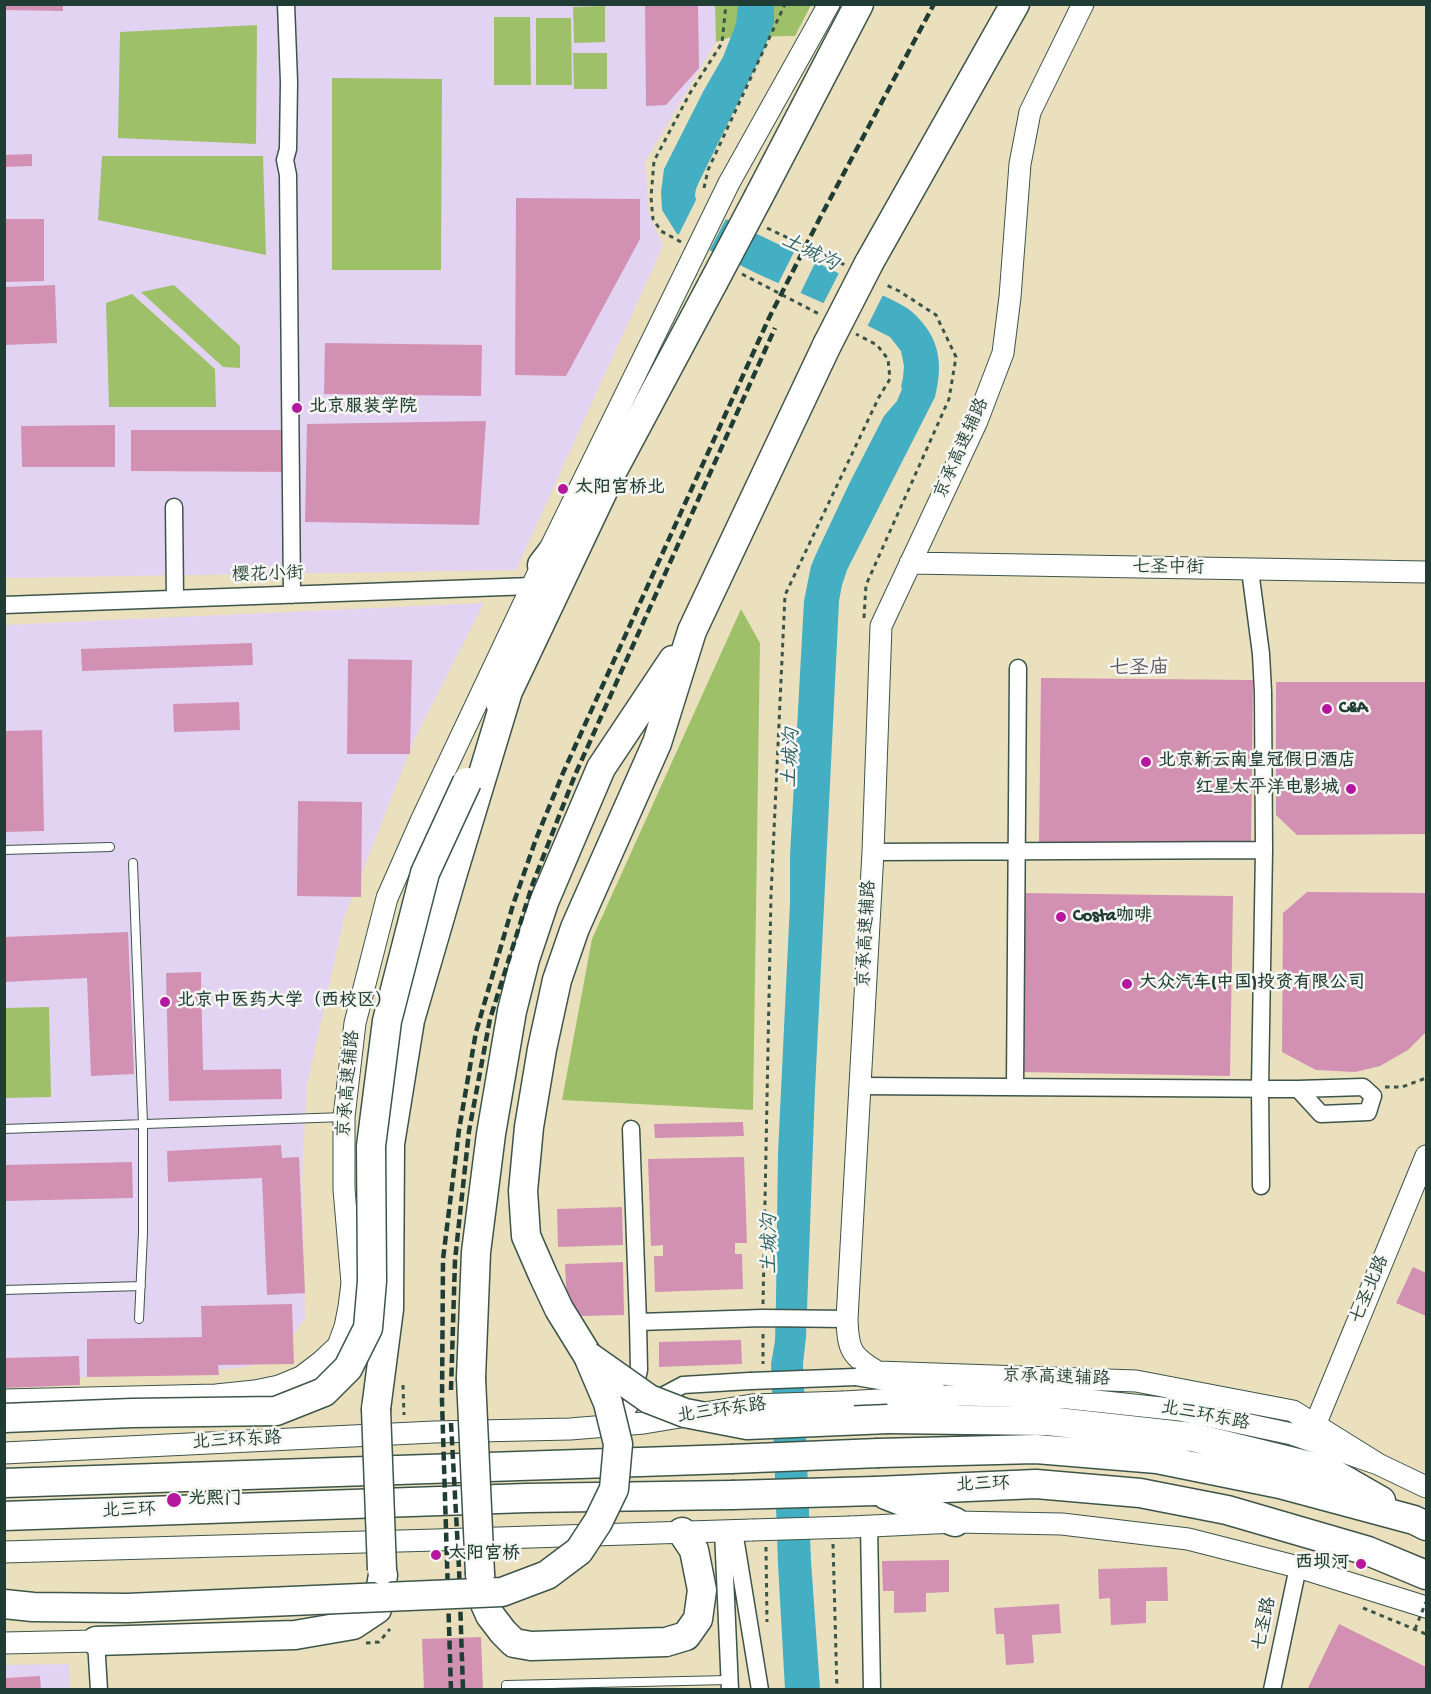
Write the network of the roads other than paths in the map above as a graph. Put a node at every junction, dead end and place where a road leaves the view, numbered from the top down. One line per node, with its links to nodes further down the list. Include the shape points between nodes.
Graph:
1 (286, 4): 12 (street)
2 (1024, 4): 5 (highway)
3 (1083, 4): 8 (street, 京承高速辅路, via 1030,112 1020,164 1003,354 977,421)
4 (850, 7): 6 (highway, bridge, via 759,196); 11 (street, 京承高速辅路, bridge, via 729,183)
5 (1009, 17): 15 (highway, bridge, via 826,331)
6 (612, 472): 11 (highway); 17 (highway)
7 (174, 507): 13 (street)
8 (910, 563): 9 (street, 七圣中街); 21 (street, 京承高速辅路, via 881,626)
9 (1250, 570): 10 (street, 七圣中街); 20 (street, via 1261,654)
10 (1426, 572)
11 (537, 576): 12 (street, 樱花小街); 28 (street, 京承高速辅路, via 387,898 355,1023)
12 (292, 595): 13 (street, 樱花小街)
13 (175, 599): 14 (street, 樱花小街)
14 (4, 605)
15 (692, 631): 39 (highway, via 657,743 575,928 557,980 531,1116 523,1191 526,1236 560,1309); 55 (highway, bridge, via 601,768 544,903 525,959 491,1134 476,1252 471,1378 482,1597 490,1615 514,1643 531,1646 666,1642 686,1636 698,1619 702,1590 694,1550)
16 (1018, 668): 22 (street)
17 (509, 688): 43 (highway, bridge, via 425,873 387,1021 371,1146 372,1281 368,1328 348,1368 324,1392 276,1411); 62 (highway, bridge, via 410,1020 390,1144 389,1309 376,1409 383,1579 377,1609 353,1625 295,1635)
18 (110, 847): 19 (lane)
19 (4, 850)
20 (1264, 850): 22 (street); 26 (street)
21 (873, 852): 22 (street); 24 (street, 京承高速辅路)
22 (1018, 852): 25 (street)
23 (133, 863): 29 (lane)
24 (860, 1086): 25 (street); 36 (street, 京承高速辅路)
25 (1015, 1086): 26 (street)
26 (1260, 1088): 27 (street); 33 (street)
27 (1298, 1089): 27 (street, via 1363,1087 1373,1096 1368,1112 1321,1114)
28 (344, 1117): 29 (lane); 41 (street, 京承高速辅路, via 352,1283 338,1346 322,1361 301,1377 255,1391)
29 (143, 1124): 30 (lane); 34 (lane)
30 (4, 1129)
31 (631, 1129): 38 (street)
32 (1426, 1156): 44 (street, 七圣北路)
33 (1261, 1186)
34 (141, 1286): 35 (lane); 37 (lane)
35 (4, 1290)
36 (847, 1318): 38 (street); 44 (street, 京承高速辅路, via 847,1339 854,1355 878,1372 1136,1381 1293,1411)
37 (139, 1319)
38 (639, 1322): 42 (street, via 639,1370 631,1404)
39 (588, 1356): 53 (highway, bridge, via 649,1399 685,1413 747,1425 888,1419 1048,1421 1192,1437 1327,1470); 60 (highway, bridge, via 608,1403 618,1444 614,1489 579,1551 547,1575 502,1592 127,1608)
40 (964, 1395): 42 (street, bridge, via 856,1377 750,1381 683,1385); 45 (street, 北三环东路, bridge, via 752,1405 644,1423); 47 (street, 北三环东路, via 1068,1398 1180,1410 1292,1434)
41 (4, 1400)
42 (624, 1414): 45 (street)
43 (4, 1418)
44 (1315, 1425): 47 (street, 京承高速辅路)
45 (570, 1429): 46 (street, 北三环东路)
46 (4, 1453)
47 (1378, 1464): 49 (street, 北三环东路)
48 (4, 1483): 53 (highway, 北三环, bridge, via 1036,1449 1157,1459 1280,1484)
49 (1426, 1487)
50 (876, 1491): 51 (highway, 北三环, bridge, via 527,1498); 52 (highway); 59 (highway, 北三环, via 1036,1484 1140,1493 1227,1510 1368,1551)
51 (4, 1516)
52 (955, 1522): 54 (street); 58 (street, via 1062,1524 1188,1539)
53 (1420, 1523)
54 (860, 1527): 56 (street, bridge); 68 (street)
55 (682, 1532): 56 (street); 57 (street)
56 (744, 1533): 64 (street); 67 (street)
57 (4, 1552)
58 (1298, 1567): 61 (street); 69 (street, 七圣路)
59 (1426, 1575)
60 (4, 1604)
61 (1426, 1607)
62 (96, 1641): 63 (street); 65 (street)
63 (4, 1644)
64 (729, 1685): 66 (lane, via 506,1685)
65 (99, 1689)
66 (506, 1689)
67 (760, 1689)
68 (872, 1689)
69 (1272, 1689)

